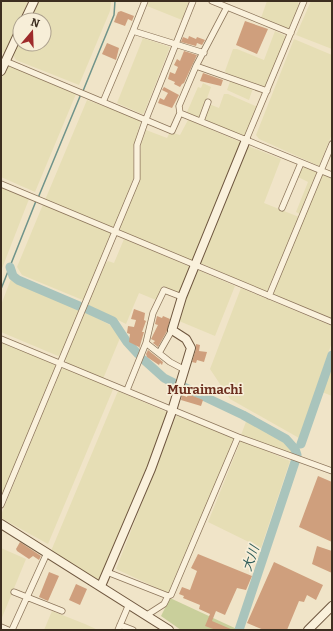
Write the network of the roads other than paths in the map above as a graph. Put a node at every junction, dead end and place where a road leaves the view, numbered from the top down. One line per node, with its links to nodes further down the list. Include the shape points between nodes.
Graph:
1 (34, 1): 7 (street)
2 (145, 1): 8 (street)
3 (193, 1): 10 (street)
4 (212, 1): 6 (street)
5 (304, 1): 9 (street)
6 (227, 7): 9 (street); 12 (street)
7 (29, 12)
8 (133, 30): 10 (street); 17 (street)
9 (291, 33): 16 (street)
10 (175, 44): 12 (street); 20 (street)
11 (12, 47): 13 (street)
12 (204, 53): 14 (street)
13 (5, 61): 15 (street); 17 (street)
14 (196, 66): 16 (street); 19 (street, via 180,106)
15 (1, 71)
16 (267, 91): 22 (street)
17 (103, 102): 20 (street)
18 (208, 102): 21 (street)
19 (180, 113): 20 (street, via 172,131); 21 (street)
20 (146, 119): 29 (street, via 137,145 137,179)
21 (200, 121): 22 (street)
22 (246, 140): 24 (street); 30 (street)
23 (332, 144): 25 (street)
24 (301, 163): 25 (street); 28 (street)
25 (321, 171): 26 (street); 31 (street)
26 (332, 175)
27 (1, 184): 29 (street)
28 (282, 208)
29 (114, 232): 30 (street); 38 (street)
30 (197, 265): 31 (street); 32 (street)
31 (269, 296): 33 (street)
32 (182, 297): 34 (street); 36 (street, via 164,290 153,313)
33 (332, 322)
34 (172, 330): 37 (street); 39 (street, via 190,344)
35 (1, 339): 38 (street)
36 (146, 343): 37 (street); 40 (street)
37 (159, 353): 39 (street)
38 (60, 363): 40 (street); 44 (street)
39 (185, 370): 41 (street)
40 (126, 390): 41 (street)
41 (172, 408): 42 (street); 47 (street, via 151,469)
42 (238, 436): 43 (street); 50 (street, via 171,596)
43 (332, 471)
44 (1, 505)
45 (1, 524): 46 (street)
46 (47, 553): 48 (street); 51 (street)
47 (107, 572): 48 (street); 50 (street)
48 (101, 586): 52 (street)
49 (14, 592): 51 (street)
50 (168, 596): 55 (street, via 164,604)
51 (26, 597): 54 (street); 60 (street)
52 (129, 604): 55 (street); 57 (street)
53 (332, 606): 62 (street)
54 (62, 611)
55 (147, 615): 58 (street)
56 (1, 627): 59 (street)
57 (119, 627): 61 (street)
58 (165, 629)
59 (8, 630)
60 (12, 630)
61 (133, 630)
62 (308, 630)

